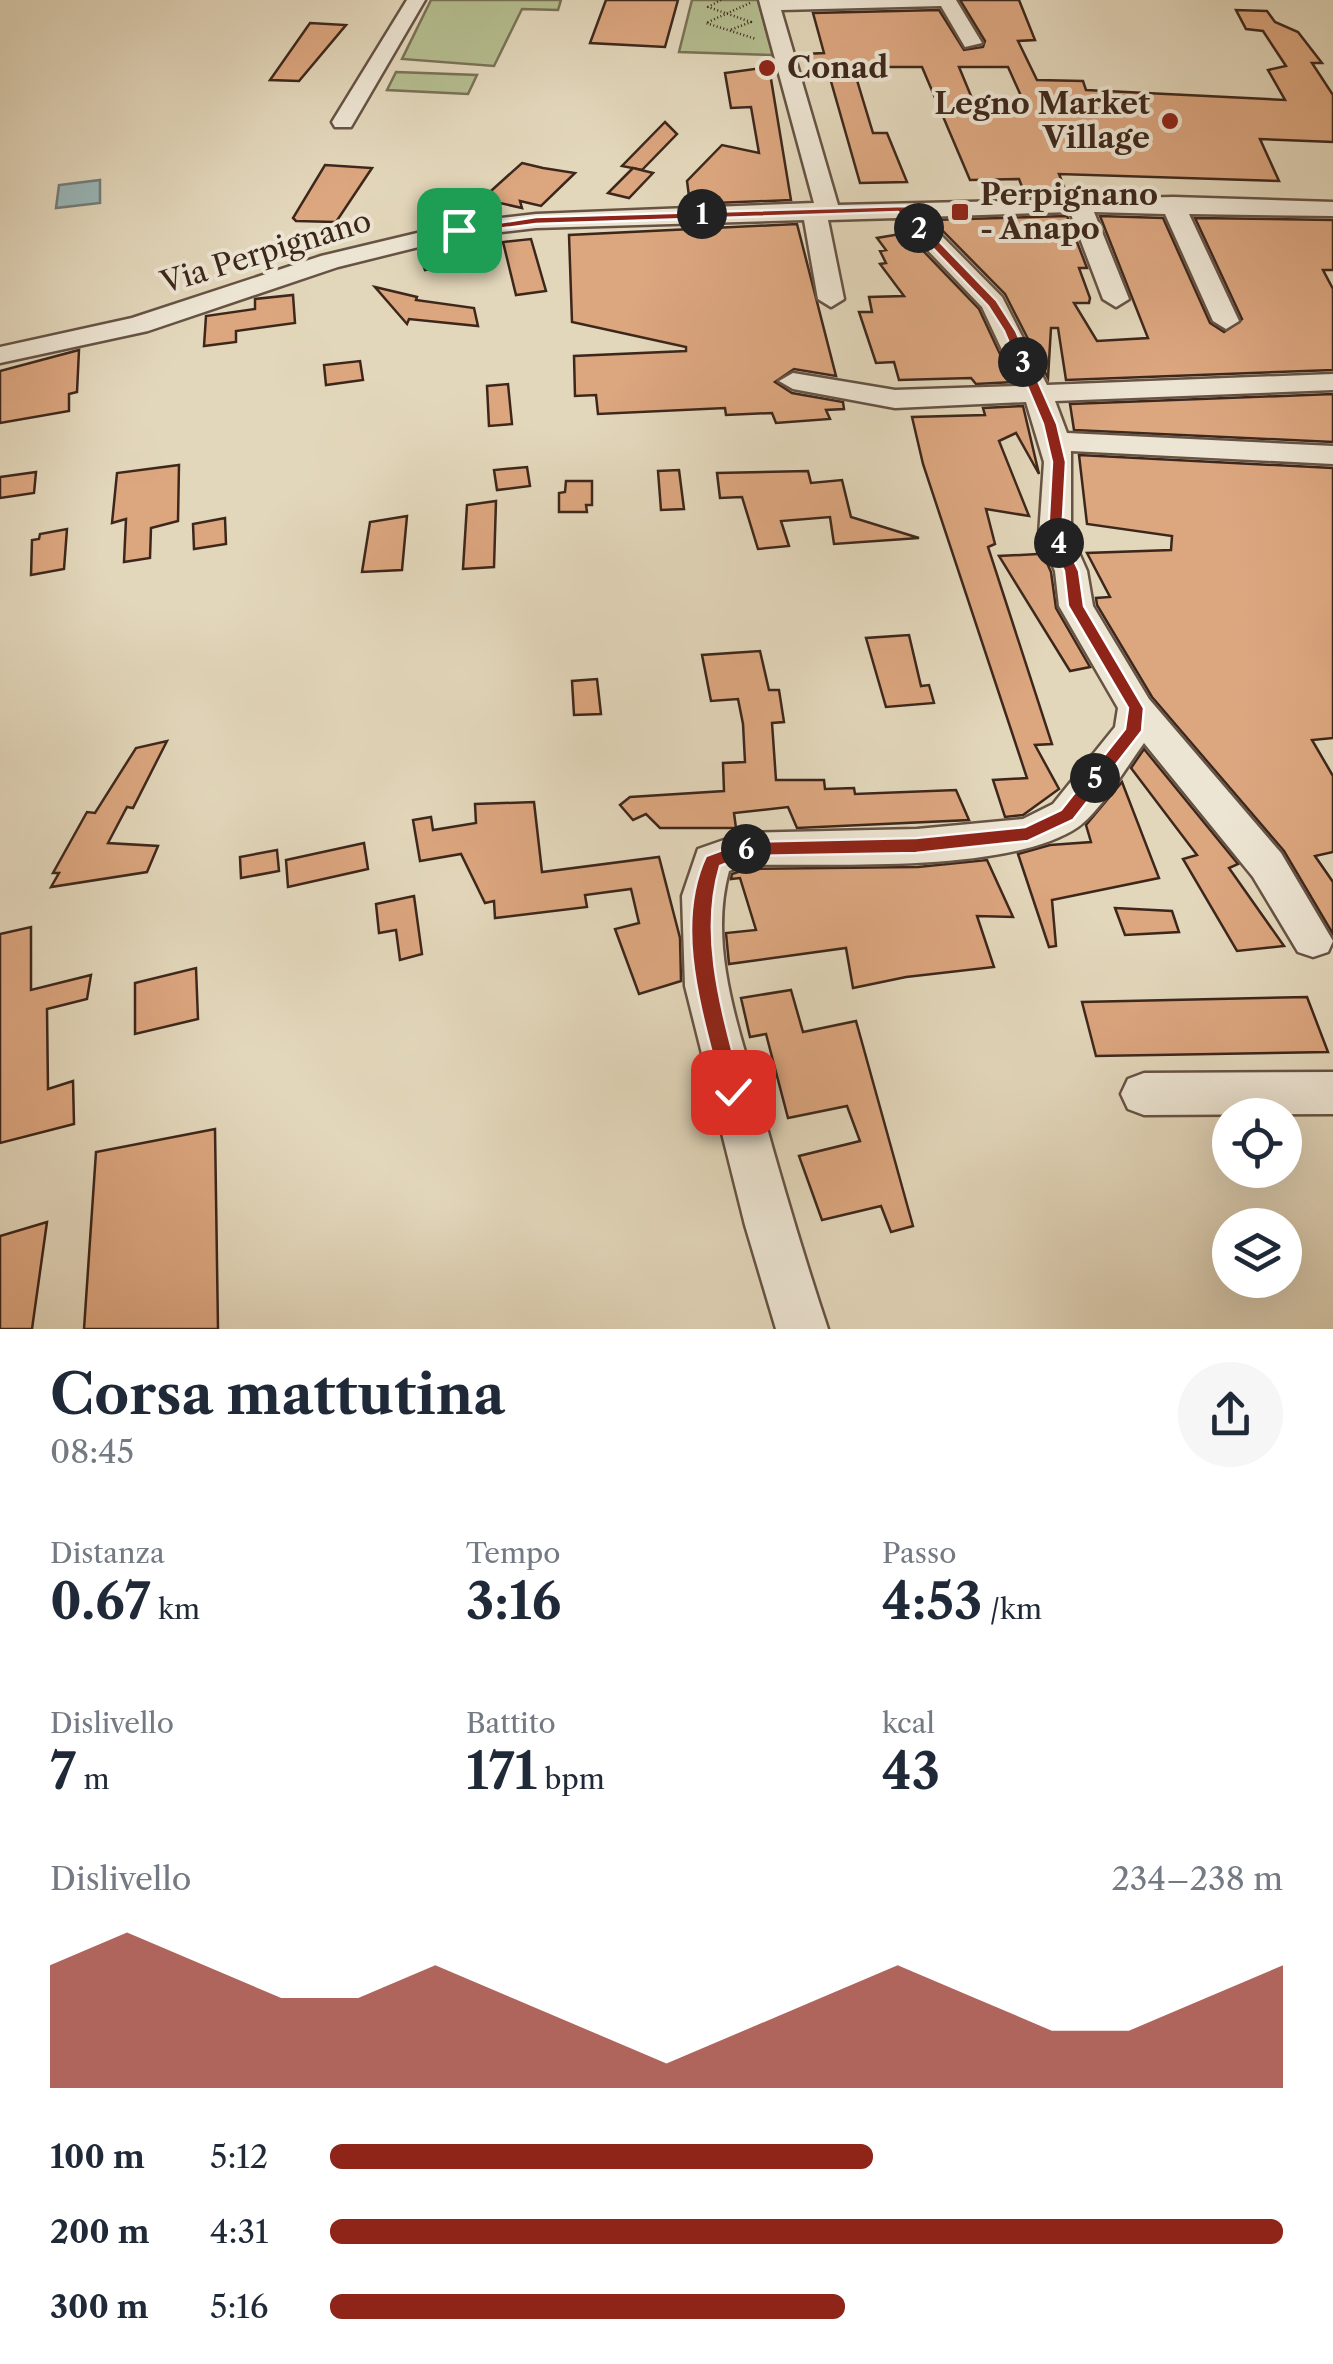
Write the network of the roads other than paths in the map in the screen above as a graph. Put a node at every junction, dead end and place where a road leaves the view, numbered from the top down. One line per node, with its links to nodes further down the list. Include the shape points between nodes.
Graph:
1 (416, 0): 5 (street)
2 (947, 0): 3 (street); 4 (street)
3 (764, 2): 10 (street, via 796,83)
4 (972, 43)
5 (343, 122)
6 (1173, 204): 7 (street, Via Perpignano); 9 (street, Via Perpignano); 13 (street)
7 (1078, 205): 8 (street, Via Perpignano); 11 (street)
8 (901, 208): 10 (street, Via Perpignano); 17 (street, via 993,304)
9 (1333, 209)
10 (820, 210): 12 (street); 14 (street, Via Perpignano, via 536,220 459,230 330,261 138,326)
11 (1116, 298)
12 (831, 300)
13 (1226, 321)
14 (0, 356)
15 (794, 382): 17 (street, via 896,399)
16 (1333, 382): 17 (street)
17 (1037, 394): 18 (street)
18 (1054, 441): 19 (street); 20 (street, via 1055,535 1072,571 1076,606)
19 (1333, 455)
20 (1136, 708): 21 (street, via 1267,865); 24 (street, via 1133,731 1067,815 1028,834 916,846 744,849 712,861 702,896 706,986)
21 (1313, 938)
22 (1333, 1092): 23 (street)
23 (1144, 1094)
24 (802, 1329)

